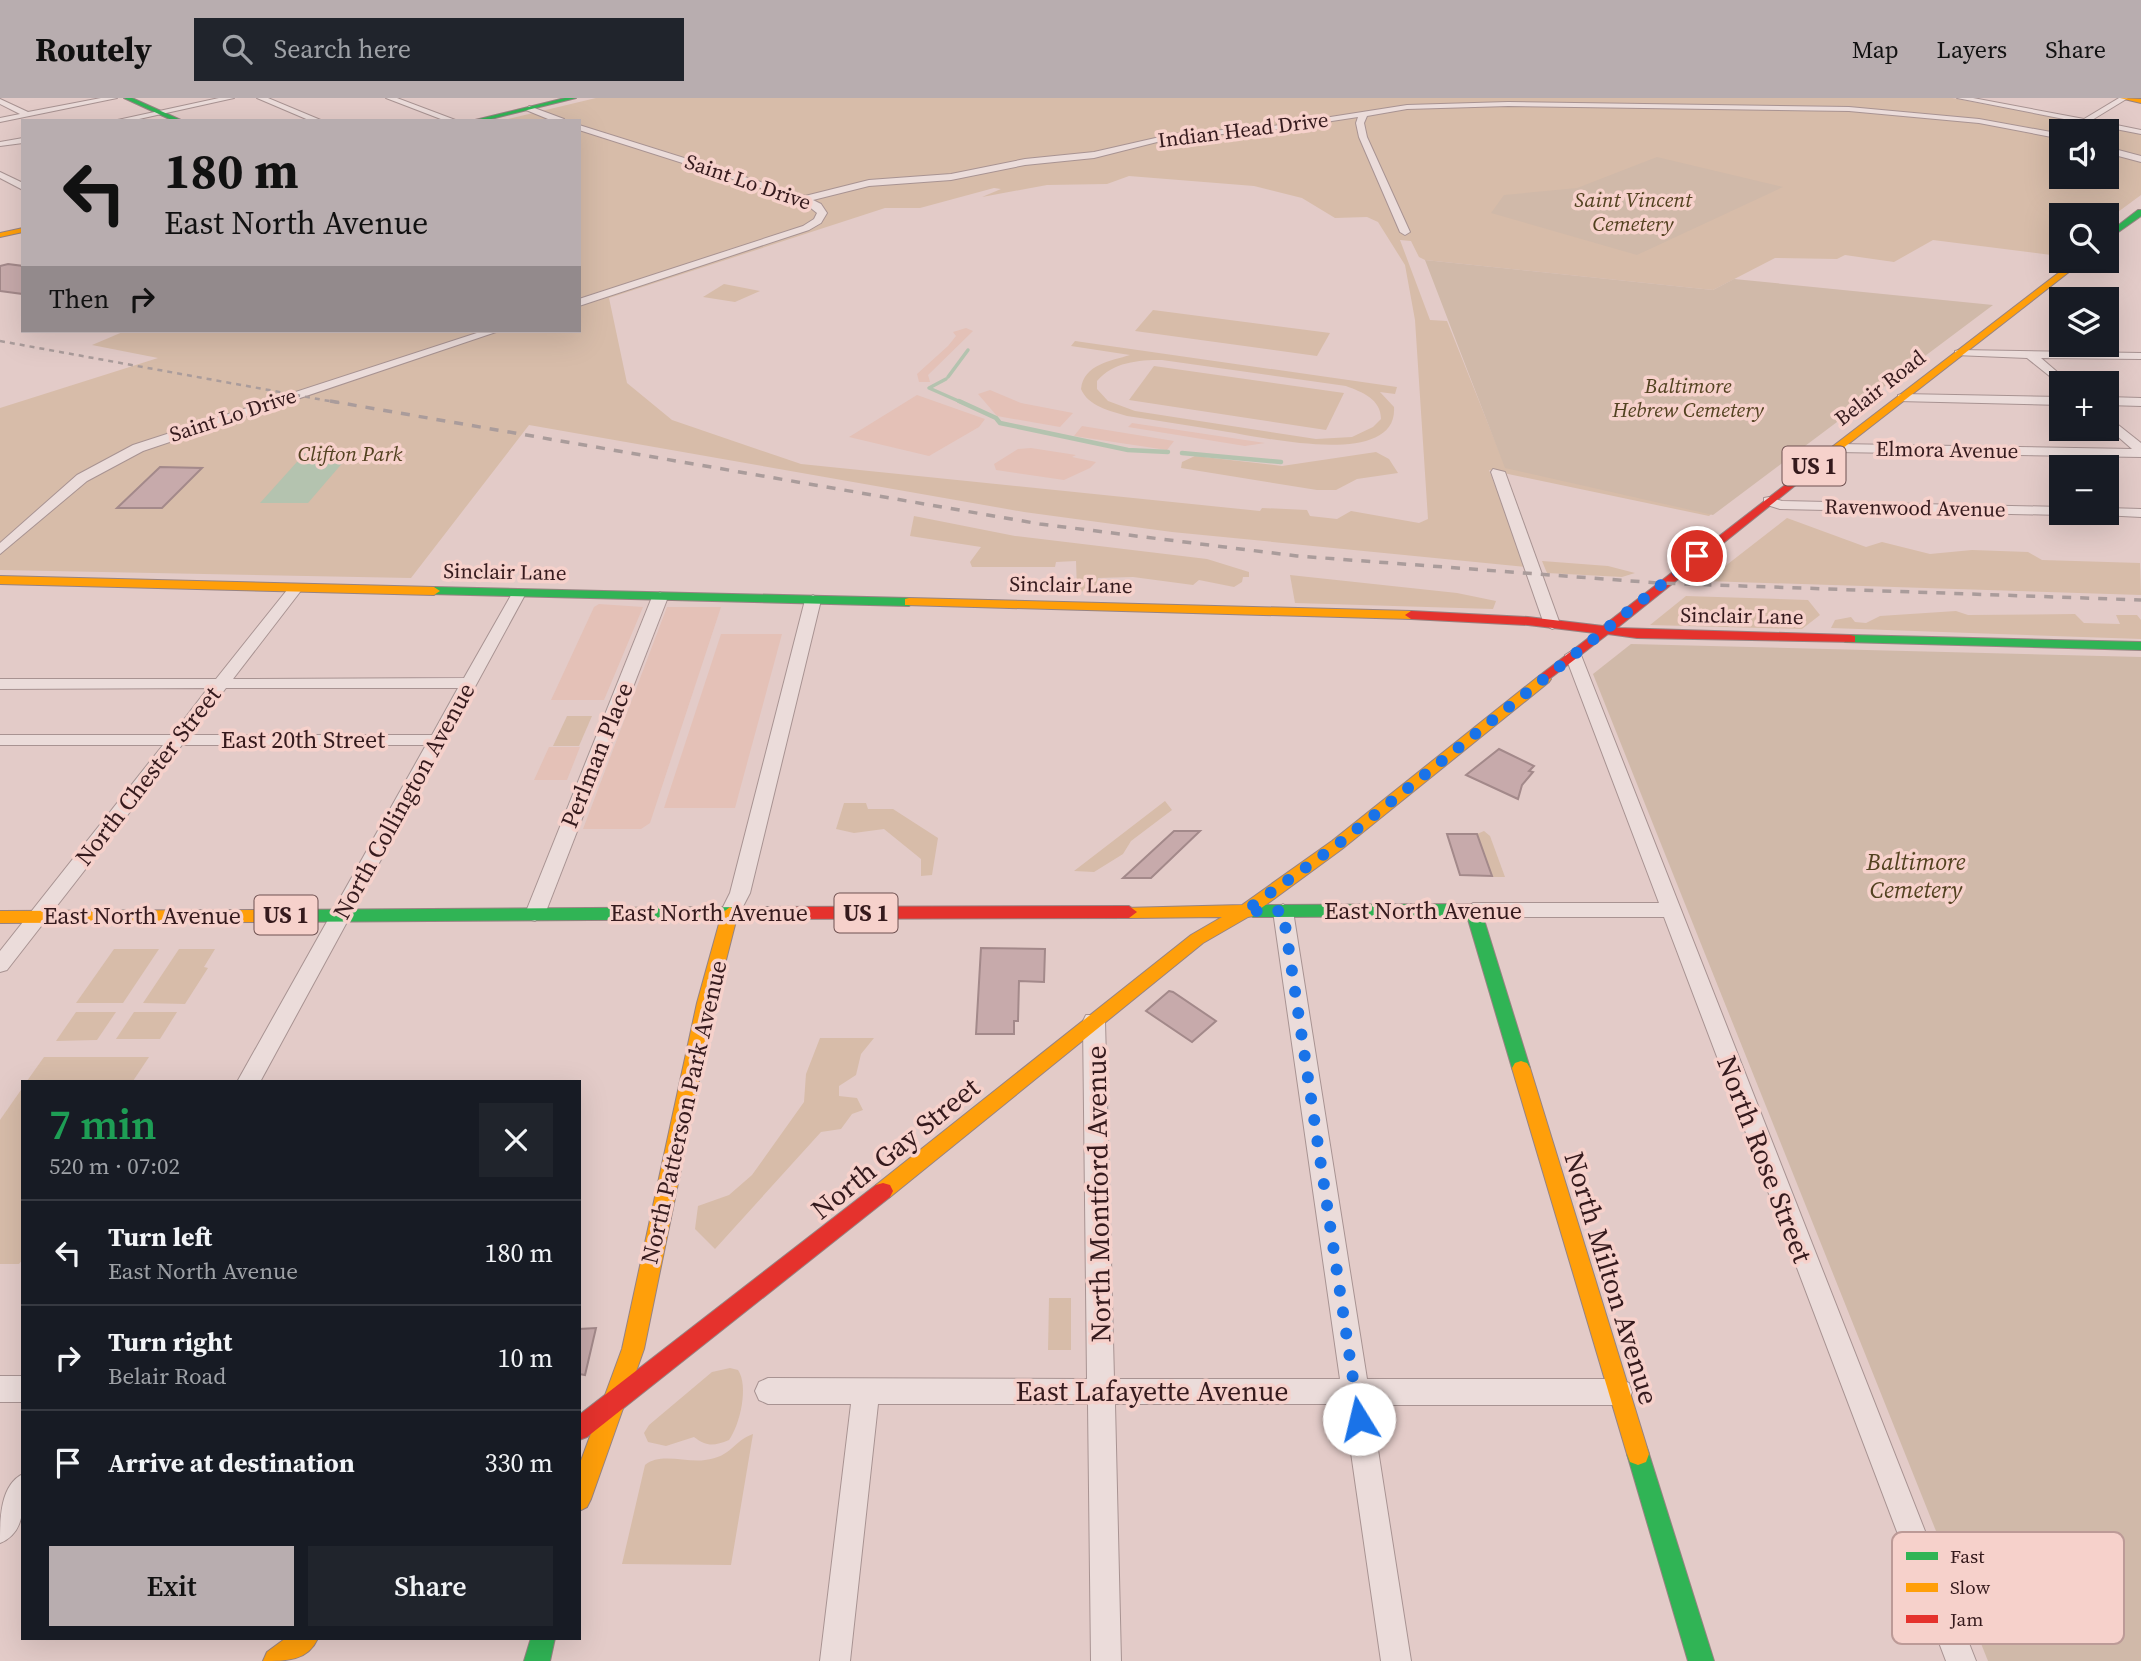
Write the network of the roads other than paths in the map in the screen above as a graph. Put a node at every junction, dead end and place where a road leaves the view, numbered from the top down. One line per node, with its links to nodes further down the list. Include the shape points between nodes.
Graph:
1 (113, 98): 15 (street)
2 (127, 98): 13 (main road)
3 (230, 98): 13 (street)
4 (261, 98): 19 (street)
5 (390, 98): 20 (street)
6 (573, 98): 12 (main road)
7 (1961, 98): 23 (street)
8 (2124, 98): 11 (main road); 24 (street)
9 (494, 99): 12 (main road, via 509,106)
10 (0, 101): 15 (street)
11 (2141, 101)
12 (525, 103): 21 (main road); 22 (street)
13 (160, 112): 17 (street); 18 (main road)
14 (1364, 113): 29 (street, Indian Head Drive, via 1497,104 1836,109 1955,118); 36 (street, Indian Head Drive, via 1282,127 1173,136 1094,155 1026,162 962,176 869,183); 42 (street, via 1360,124 1363,137)
15 (27, 114): 16 (street); 25 (street)
16 (36, 119)
17 (127, 119)
18 (176, 119)
19 (314, 119)
20 (448, 119)
21 (480, 119)
22 (557, 119)
23 (2074, 119)
24 (2088, 119)
25 (0, 120)
26 (581, 128): 36 (street, Saint Lo Drive)
27 (2119, 128): 28 (street)
28 (2141, 132)
29 (2049, 135)
30 (21, 140): 31 (street)
31 (0, 144)
32 (2119, 153): 33 (street)
33 (2141, 159)
34 (0, 175): 35 (street)
35 (21, 186)
36 (805, 199): 45 (street, Saint Lo Drive, via 821,209 820,219 812,225)
37 (2141, 212): 40 (main road)
38 (21, 227): 41 (main road)
39 (21, 228): 43 (main road)
40 (2119, 229)
41 (0, 230)
42 (1405, 232)
43 (0, 235)
44 (2063, 273): 47 (main road, Belair Road / US 1)
45 (581, 302)
46 (487, 333): 63 (street, Saint Lo Drive, via 138,447 82,478)
47 (1959, 353): 48 (street); 51 (main road, Belair Road / US 1)
48 (2030, 354): 49 (street); 50 (street)
49 (2141, 356)
50 (2050, 371)
51 (1902, 398): 52 (street); 56 (main road, Belair Road / US 1)
52 (2049, 401)
53 (2119, 401): 54 (street)
54 (2141, 402)
55 (2119, 431): 57 (street)
56 (1837, 448): 57 (street, Elmora Avenue); 59 (main road, Belair Road / US 1)
57 (2141, 451)
58 (1498, 472): 69 (street)
59 (1769, 501): 60 (street, Ravenwood Avenue); 70 (main road, Belair Road / US 1)
60 (2049, 511)
61 (2119, 512): 62 (street)
62 (2141, 513)
63 (0, 550)
64 (0, 580): 65 (main road, Sinclair Lane)
65 (296, 588): 66 (main road, Sinclair Lane); 73 (street, North Chester Street)
66 (519, 593): 67 (main road, Sinclair Lane); 74 (street, North Collington Avenue)
67 (660, 597): 68 (main road, Sinclair Lane); 84 (street, Perlman Place)
68 (813, 600): 69 (main road, Sinclair Lane, via 1400,614); 83 (street, North Patterson Park Avenue, via 740,893)
69 (1552, 624): 70 (main road, Sinclair Lane)
70 (1603, 632): 71 (main road, Sinclair Lane); 72 (main road, Belair Road / US 1)
71 (2141, 646)
72 (1573, 655): 79 (street, North Rose Street); 80 (main road, Belair Road / US 1, via 1337,845)
73 (221, 683): 74 (street); 75 (street); 77 (street, North Chester Street)
74 (469, 683): 78 (street, North Collington Avenue)
75 (0, 684)
76 (0, 740): 77 (street, East 20th Street)
77 (176, 740): 78 (street, East 20th Street); 87 (street, North Chester Street)
78 (438, 740): 85 (street, North Collington Avenue)
79 (1671, 910): 82 (street, East North Avenue); 103 (street, North Rose Street)
80 (1245, 911): 81 (main road, East North Avenue); 83 (main road, East North Avenue / US 1); 89 (main road, North Gay Street, via 1196,939)
81 (1283, 911): 82 (main road, East North Avenue); 96 (street)
82 (1473, 911): 97 (main road, North Milton Avenue)
83 (730, 913): 84 (main road, East North Avenue / US 1); 98 (main road, North Patterson Park Avenue, via 706,1003 633,1349)
84 (535, 914): 85 (main road, East North Avenue / US 1)
85 (341, 915): 87 (main road, East North Avenue / US 1); 90 (street, North Collington Avenue)
86 (0, 917): 87 (main road, East North Avenue / US 1)
87 (38, 917): 88 (street, North Chester Street)
88 (0, 965)
89 (1094, 1021): 95 (street, North Montford Avenue); 98 (main road, North Gay Street)
90 (249, 1080)
91 (0, 1389): 92 (street)
92 (21, 1389)
93 (768, 1391): 94 (street, East Lafayette Avenue)
94 (866, 1391): 95 (street, East Lafayette Avenue); 109 (street)
95 (1103, 1391): 96 (street, East Lafayette Avenue); 110 (street, North Montford Avenue)
96 (1355, 1391): 97 (street, East Lafayette Avenue); 111 (street)
97 (1619, 1392): 112 (main road, North Milton Avenue)
98 (614, 1403): 99 (main road, North Gay Street); 101 (main road, North Patterson Park Avenue)
99 (581, 1428)
100 (21, 1492): 102 (street)
101 (581, 1492)
102 (0, 1529)
103 (1911, 1532)
104 (303, 1640): 107 (main road)
105 (542, 1640): 108 (main road)
106 (1954, 1644): 113 (street, North Rose Street)
107 (276, 1661)
108 (537, 1661)
109 (835, 1661)
110 (1106, 1661)
111 (1396, 1661)
112 (1701, 1661)
113 (1961, 1661)

